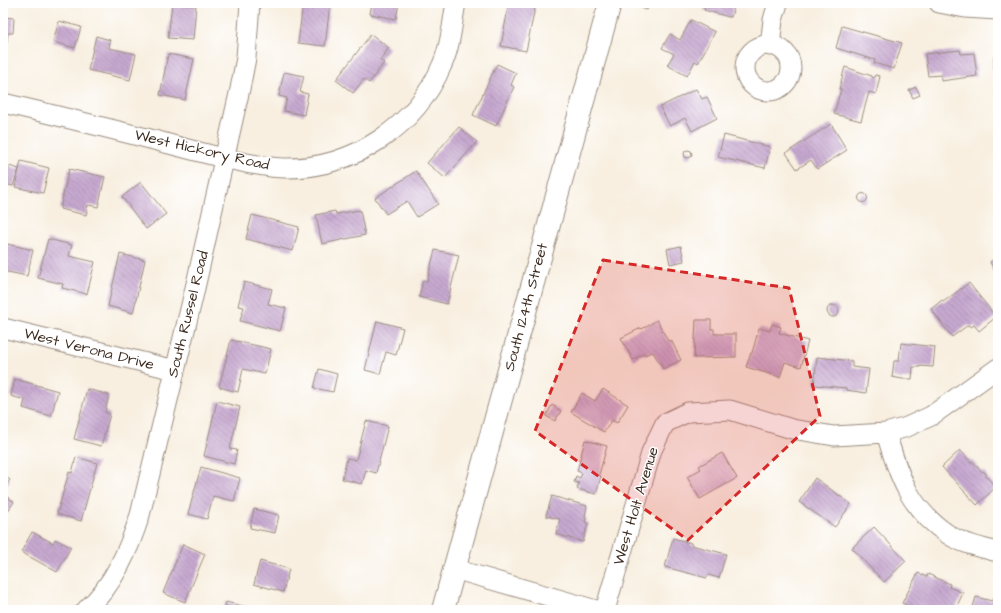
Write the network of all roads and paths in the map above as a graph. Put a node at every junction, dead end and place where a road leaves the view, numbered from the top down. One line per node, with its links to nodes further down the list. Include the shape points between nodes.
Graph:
1 (250, 3): 9 (street, South Russel Road, via 244,64)
2 (456, 3): 9 (street, West Hickory Road, via 443,64 433,83 404,121 387,135 361,151 336,161 306,168 263,166)
3 (610, 3): 15 (street, South 124th Street)
4 (778, 3): 7 (street)
5 (939, 3): 6 (street)
6 (998, 10)
7 (770, 46)
8 (3, 103): 9 (street, West Hickory Road)
9 (225, 158): 12 (street, South Russel Road)
10 (3, 328): 12 (street, West Verona Drive)
11 (998, 368): 13 (street, West Holt Avenue, via 931,416)
12 (175, 370): 16 (street, South Russel Road, via 135,530 110,583)
13 (886, 433): 14 (street, via 909,496 928,518 950,535); 19 (street, West Holt Avenue, via 834,436 792,429 730,410 688,412 665,423 652,450)
14 (998, 552)
15 (454, 569): 17 (street, South 124th Street); 18 (street)
16 (86, 610)
17 (443, 610)
18 (596, 610)
19 (605, 610)

